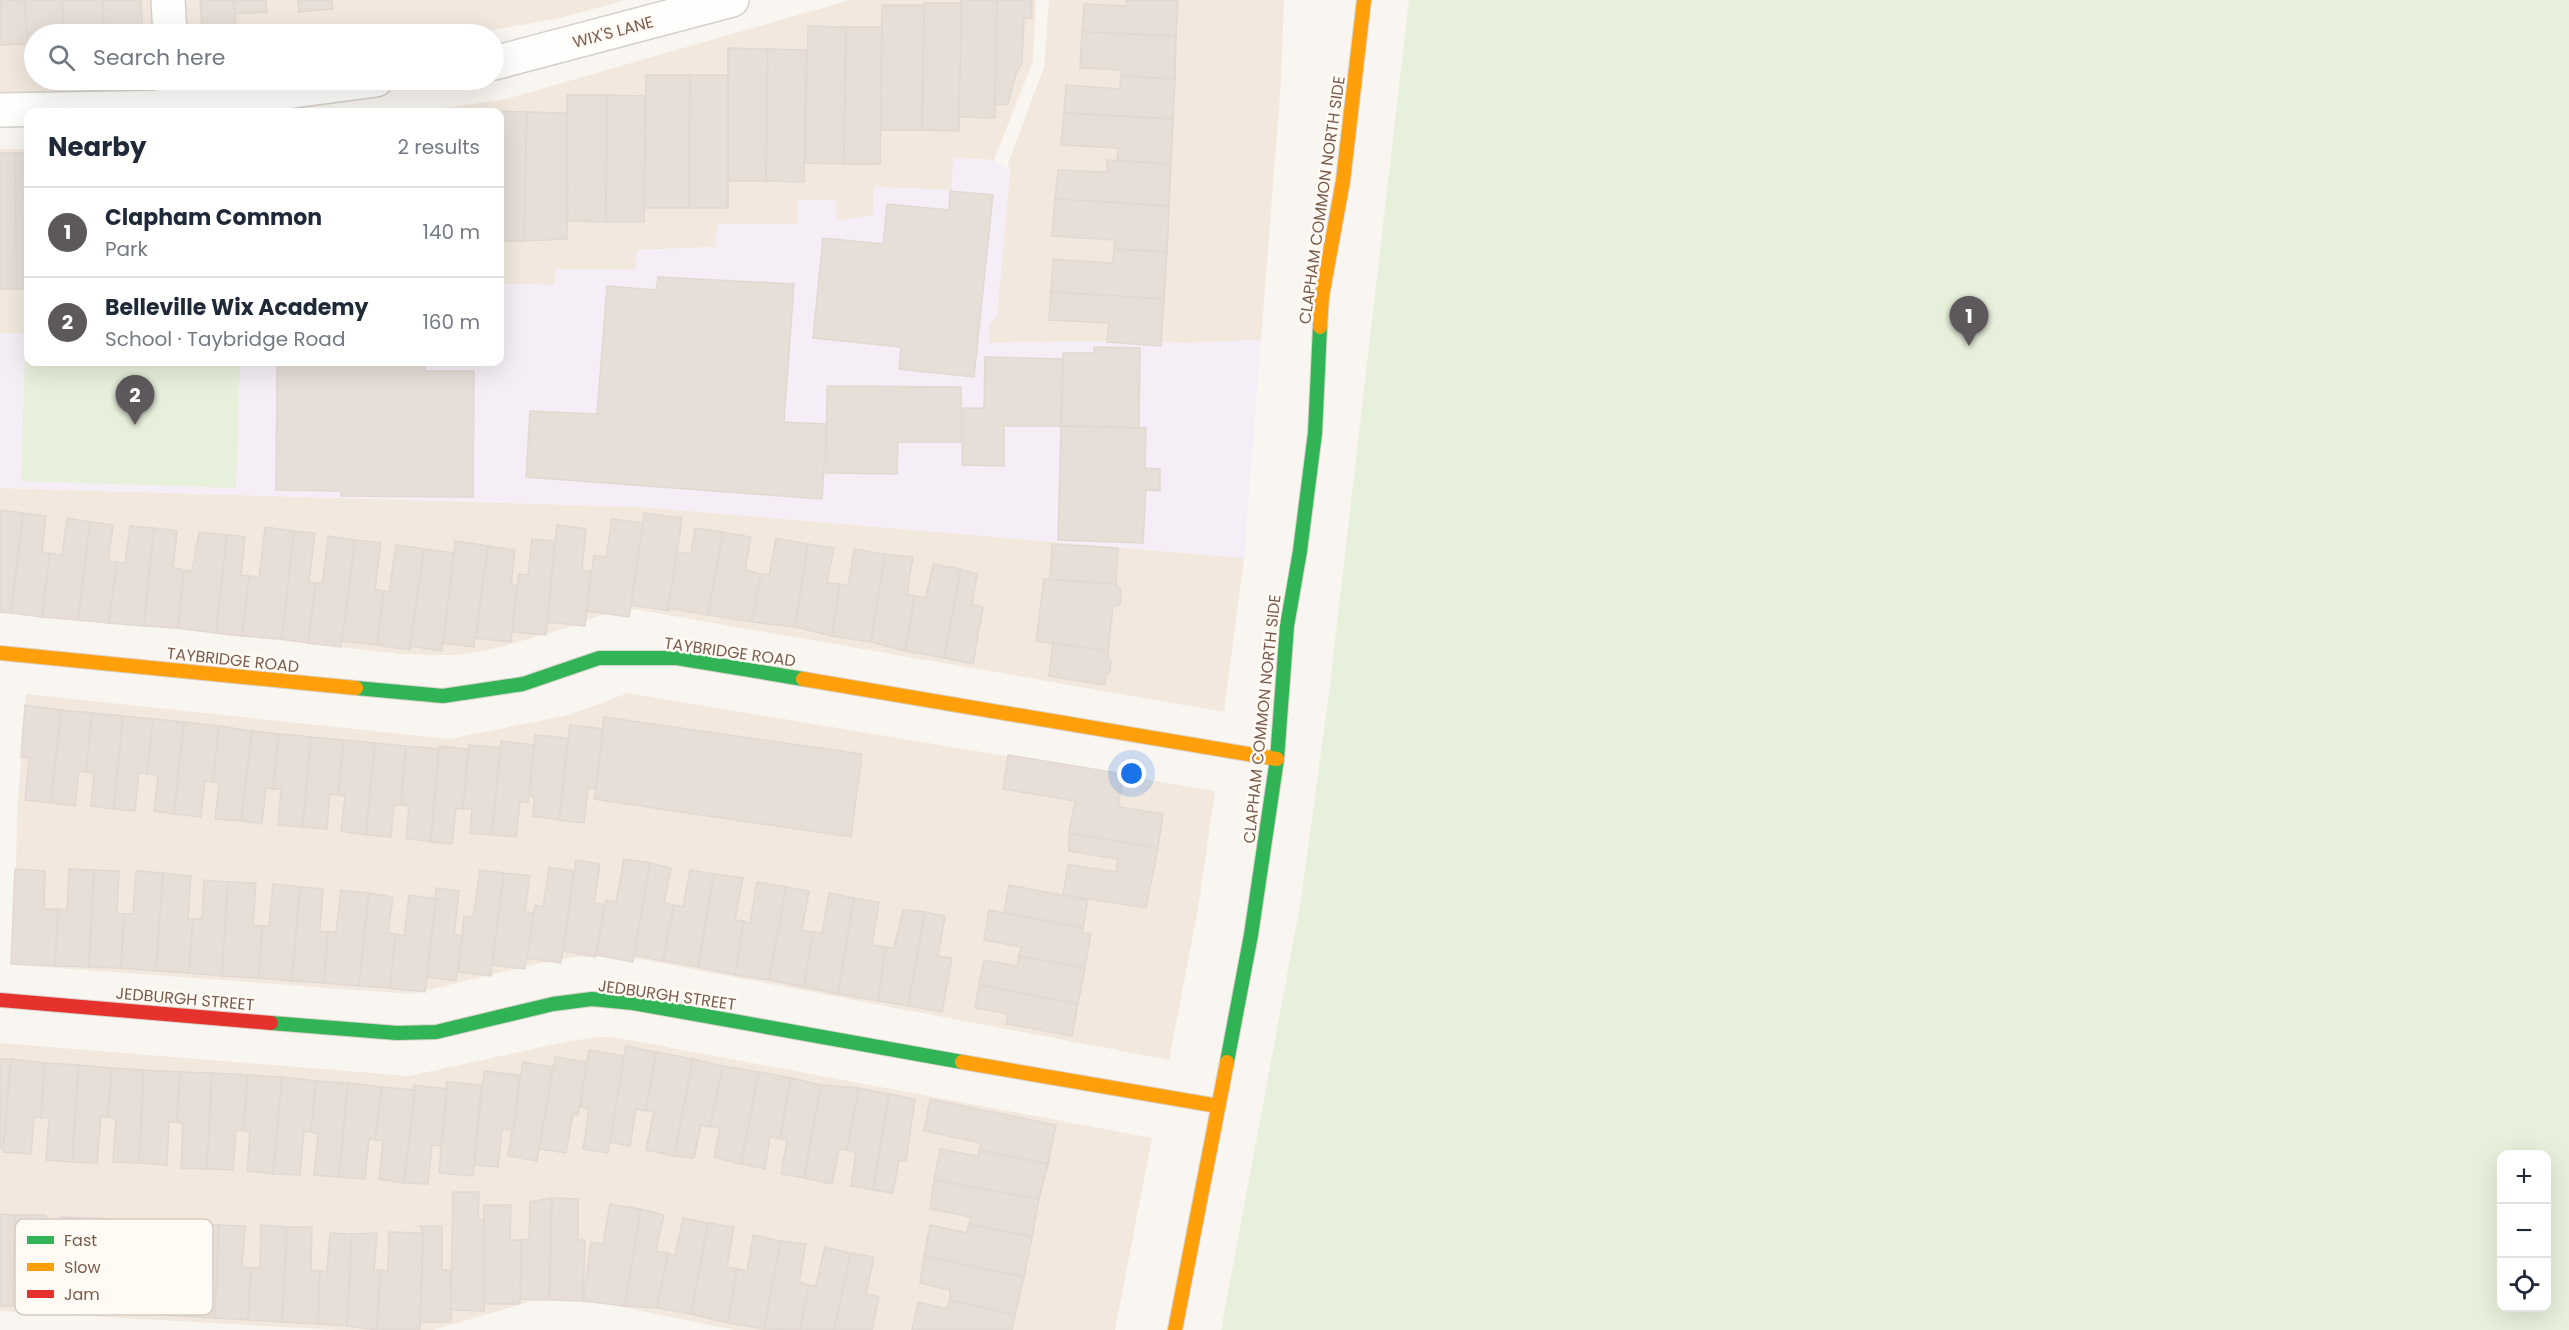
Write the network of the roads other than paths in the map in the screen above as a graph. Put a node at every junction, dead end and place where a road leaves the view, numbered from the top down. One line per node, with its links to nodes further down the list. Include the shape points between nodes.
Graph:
1 (168, 0): 4 (street)
2 (732, 0): 5 (street, WIX'S LANE)
3 (1364, 0): 10 (main road, CLAPHAM COMMON NORTH SIDE, via 1344,181 1322,296 1315,433 1287,626)
4 (169, 24)
5 (504, 60)
6 (219, 90): 7 (street)
7 (172, 93): 8 (street)
8 (0, 110)
9 (0, 653): 10 (main road, TAYBRIDGE ROAD, via 443,696 523,684 599,658 677,658)
10 (1277, 759): 12 (main road, CLAPHAM COMMON NORTH SIDE, via 1251,935)
11 (0, 1000): 12 (main road, JEDBURGH STREET, via 397,1033 436,1032 553,1004 592,999)
12 (1218, 1106): 13 (main road, CLAPHAM COMMON NORTH SIDE)
13 (1175, 1330)

